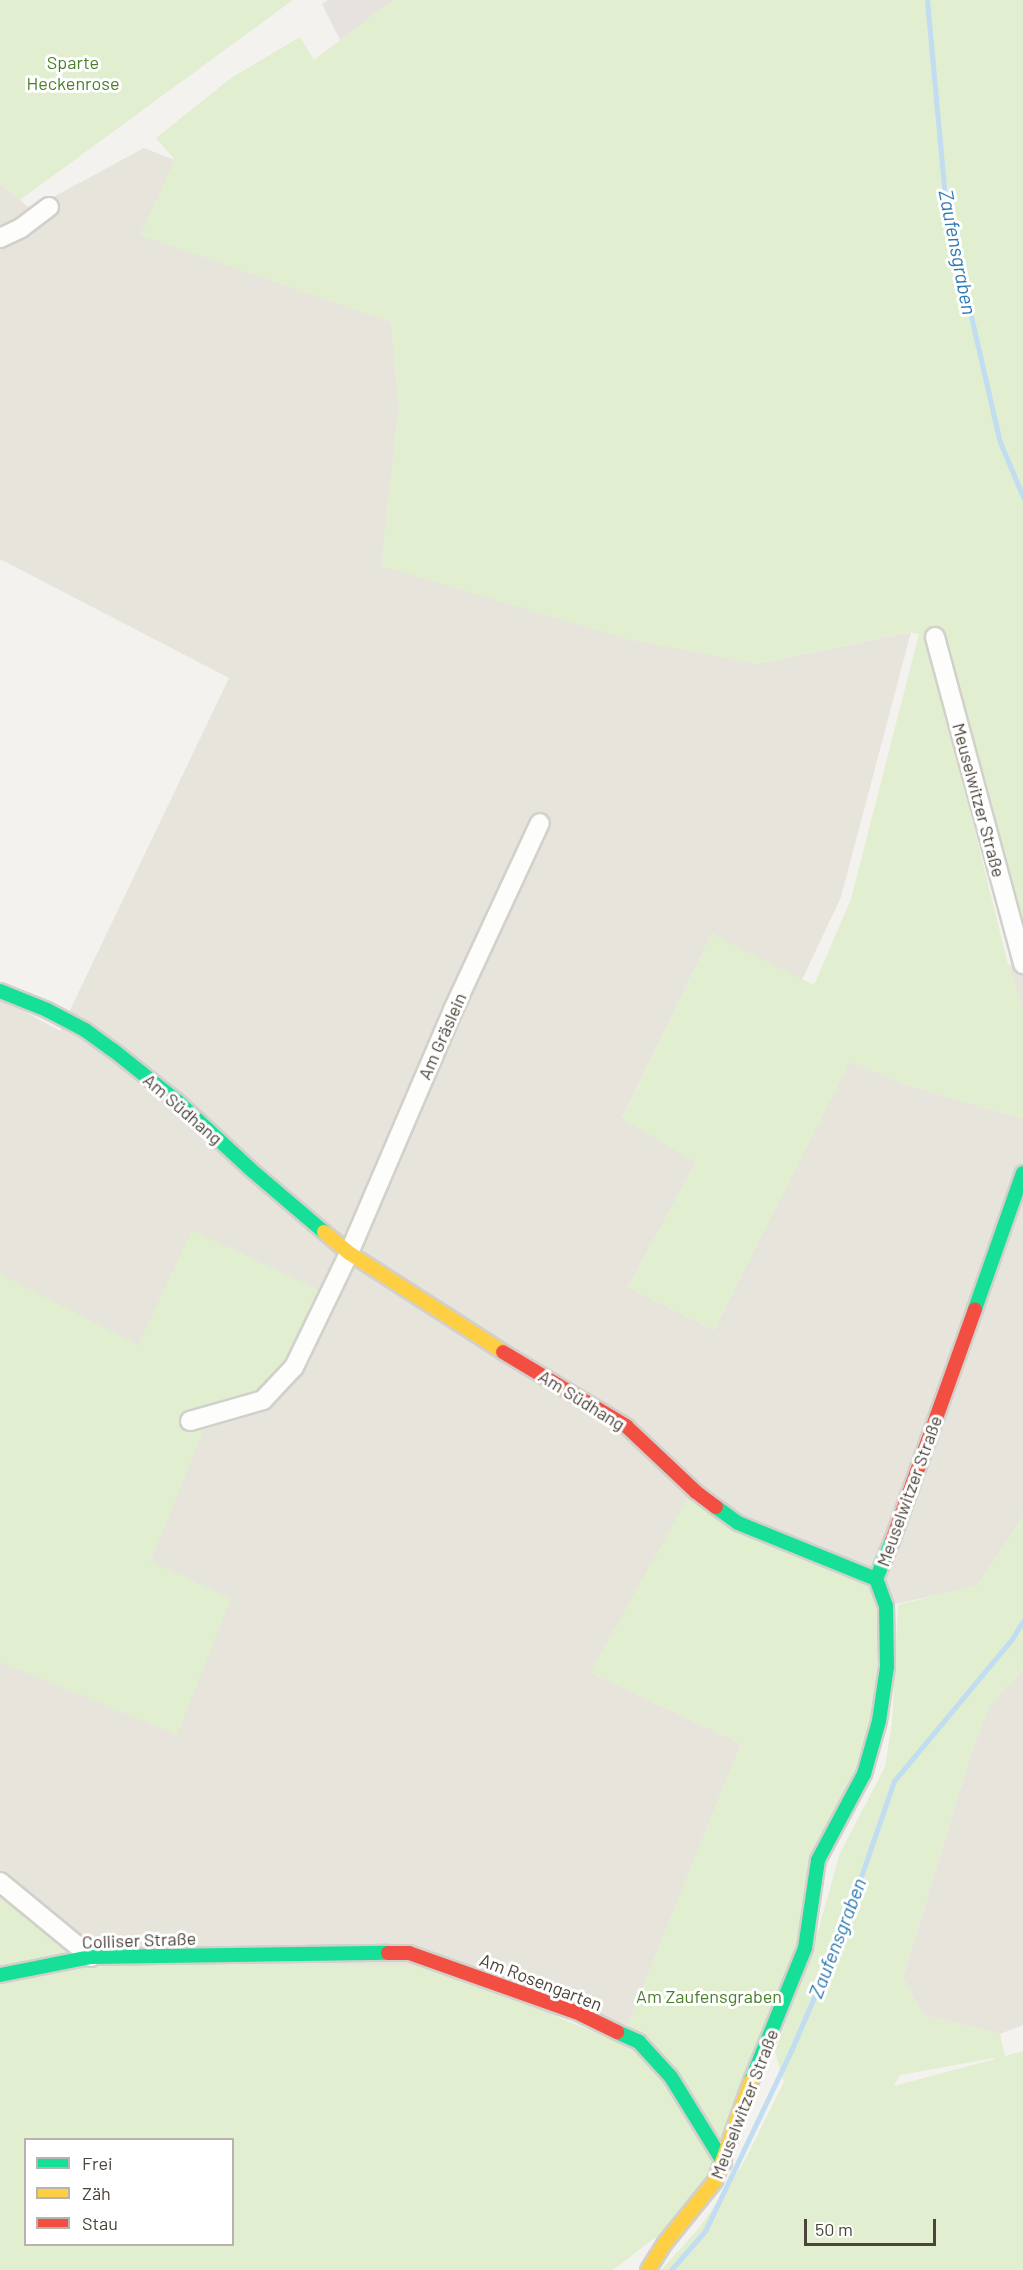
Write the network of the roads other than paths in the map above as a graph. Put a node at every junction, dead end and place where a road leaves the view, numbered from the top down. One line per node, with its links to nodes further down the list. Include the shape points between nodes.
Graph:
1 (49, 207): 2 (street)
2 (0, 238)
3 (935, 637): 5 (street, Meuselwitzer Straße)
4 (540, 823): 8 (street, Am Gräslein, via 453,1010)
5 (1023, 964)
6 (0, 991): 8 (street, Am Südhang, via 47,1010 113,1050 177,1101)
7 (1023, 1173): 10 (street, Meuselwitzer Straße)
8 (349, 1253): 9 (street, via 294,1367 262,1400); 10 (street, Am Südhang, via 626,1426 696,1492 738,1523)
9 (190, 1421)
10 (876, 1579): 15 (street, Meuselwitzer Straße, via 886,1606 887,1667 879,1721 864,1774 818,1860 805,1948 753,2077)
11 (0, 1882): 13 (street)
12 (280, 1955): 13 (street, Colliser Straße); 15 (street, Am Rosengarten, via 410,1953 576,2012 639,2043 671,2077)
13 (91, 1958): 14 (street, Colliser Straße)
14 (0, 1975)
15 (724, 2163): 16 (street, Meuselwitzer Straße, via 710,2189)
16 (648, 2270)

